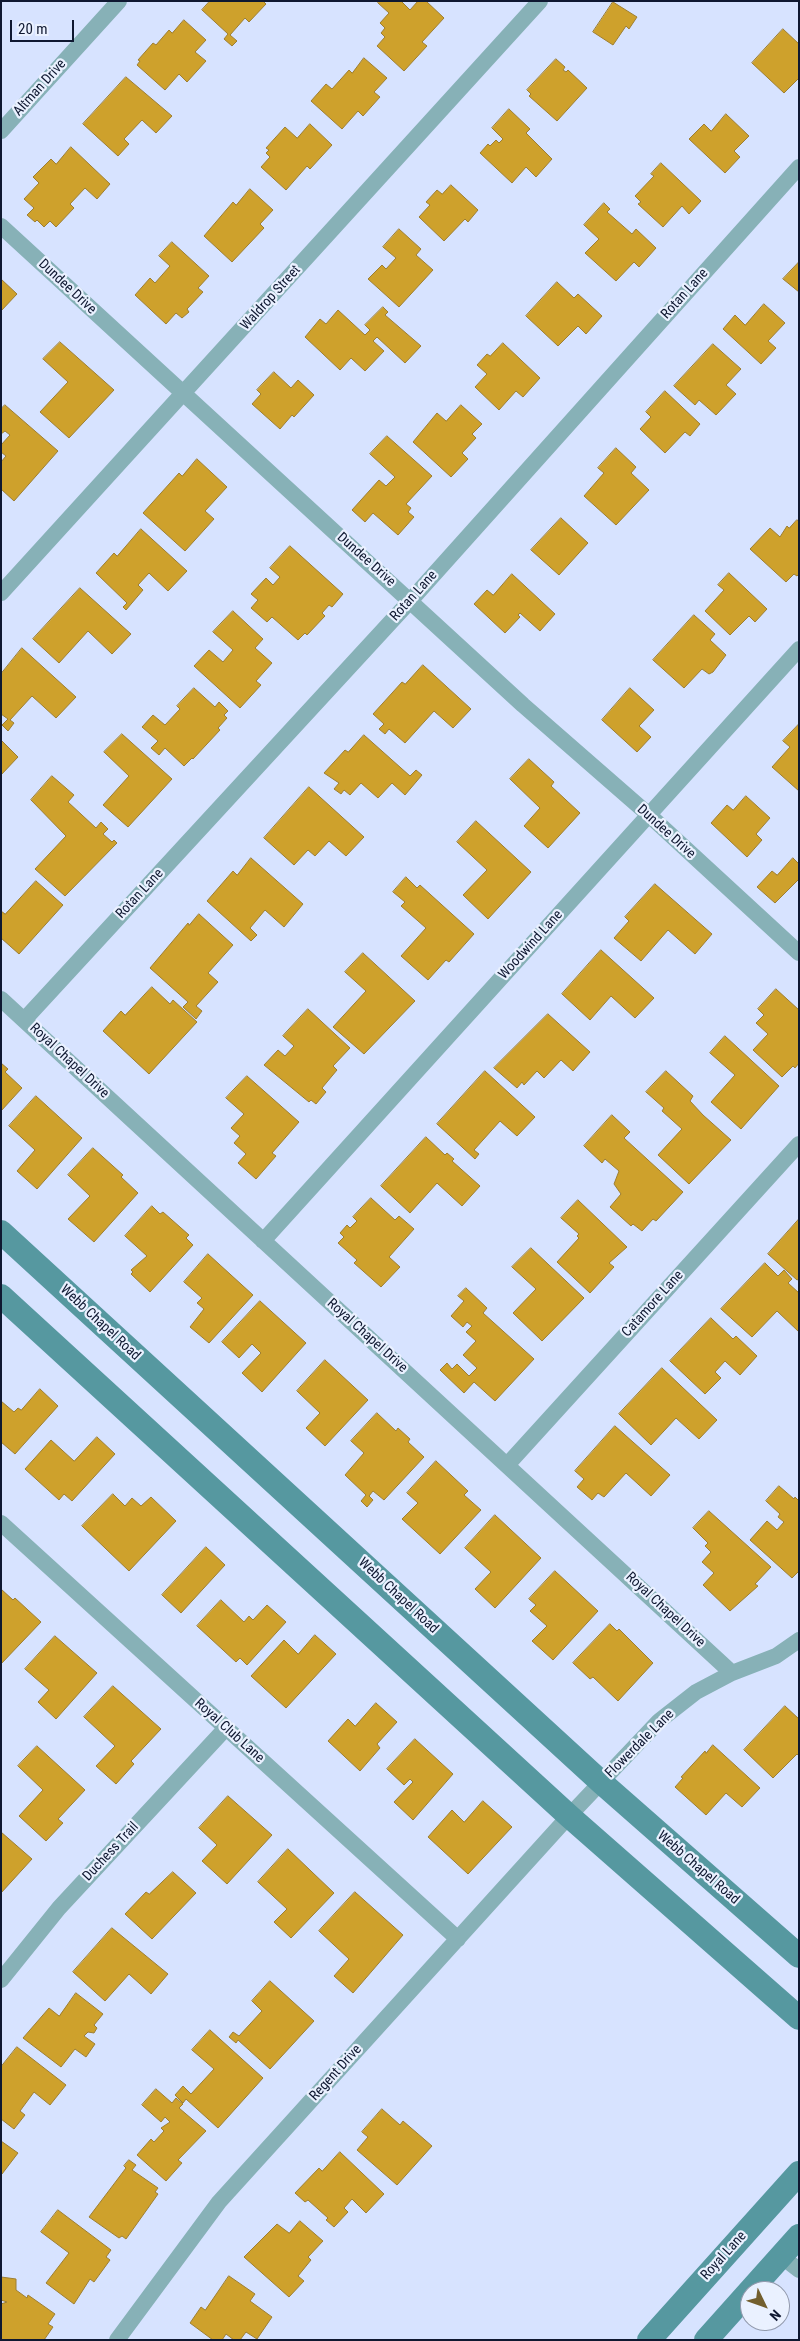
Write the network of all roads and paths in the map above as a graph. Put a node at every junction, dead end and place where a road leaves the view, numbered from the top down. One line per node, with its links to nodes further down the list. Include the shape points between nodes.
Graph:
1 (119, 1): 3 (street, Altman Drive)
2 (540, 1): 6 (street, Waldrop Street)
3 (1, 131)
4 (799, 167): 8 (street, Rotan Lane)
5 (1, 226): 6 (street, Dundee Drive)
6 (184, 394): 7 (street, Waldrop Street); 8 (street, Dundee Drive)
7 (1, 593)
8 (411, 600): 10 (street, Dundee Drive, via 523,705); 13 (street, Rotan Lane)
9 (799, 649): 10 (street, Woodwind Lane)
10 (648, 815): 11 (street, Dundee Drive); 16 (street, Woodwind Lane)
11 (799, 953)
12 (1, 999): 13 (street, Royal Chapel Drive)
13 (24, 1020): 16 (street, Royal Chapel Drive)
14 (799, 1144): 18 (street, Catamore Lane)
15 (1, 1232): 23 (main road, Webb Chapel Road)
16 (263, 1241): 18 (street, Royal Chapel Drive)
17 (1, 1296): 24 (main road)
18 (508, 1464): 21 (street, Royal Chapel Drive)
19 (1, 1523): 22 (street, Royal Club Lane)
20 (799, 1640): 21 (street, Flowerdale Lane, via 776,1656)
21 (732, 1673): 23 (street, Flowerdale Lane, via 696,1692 658,1721)
22 (226, 1728): 25 (street, Royal Club Lane); 27 (street, Duchess Trail, via 59,1908)
23 (602, 1783): 24 (street, Flowerdale Lane); 26 (main road, Webb Chapel Road)
24 (569, 1816): 25 (street, Regent Drive); 28 (main road)
25 (458, 1939): 32 (street, Regent Drive, via 218,2202)
26 (799, 1956)
27 (1, 1980)
28 (799, 2018)
29 (799, 2173): 33 (main road, Royal Lane)
30 (799, 2236): 31 (main road)
31 (790, 2263): 34 (main road)
32 (117, 2340)
33 (649, 2340)
34 (706, 2340)

